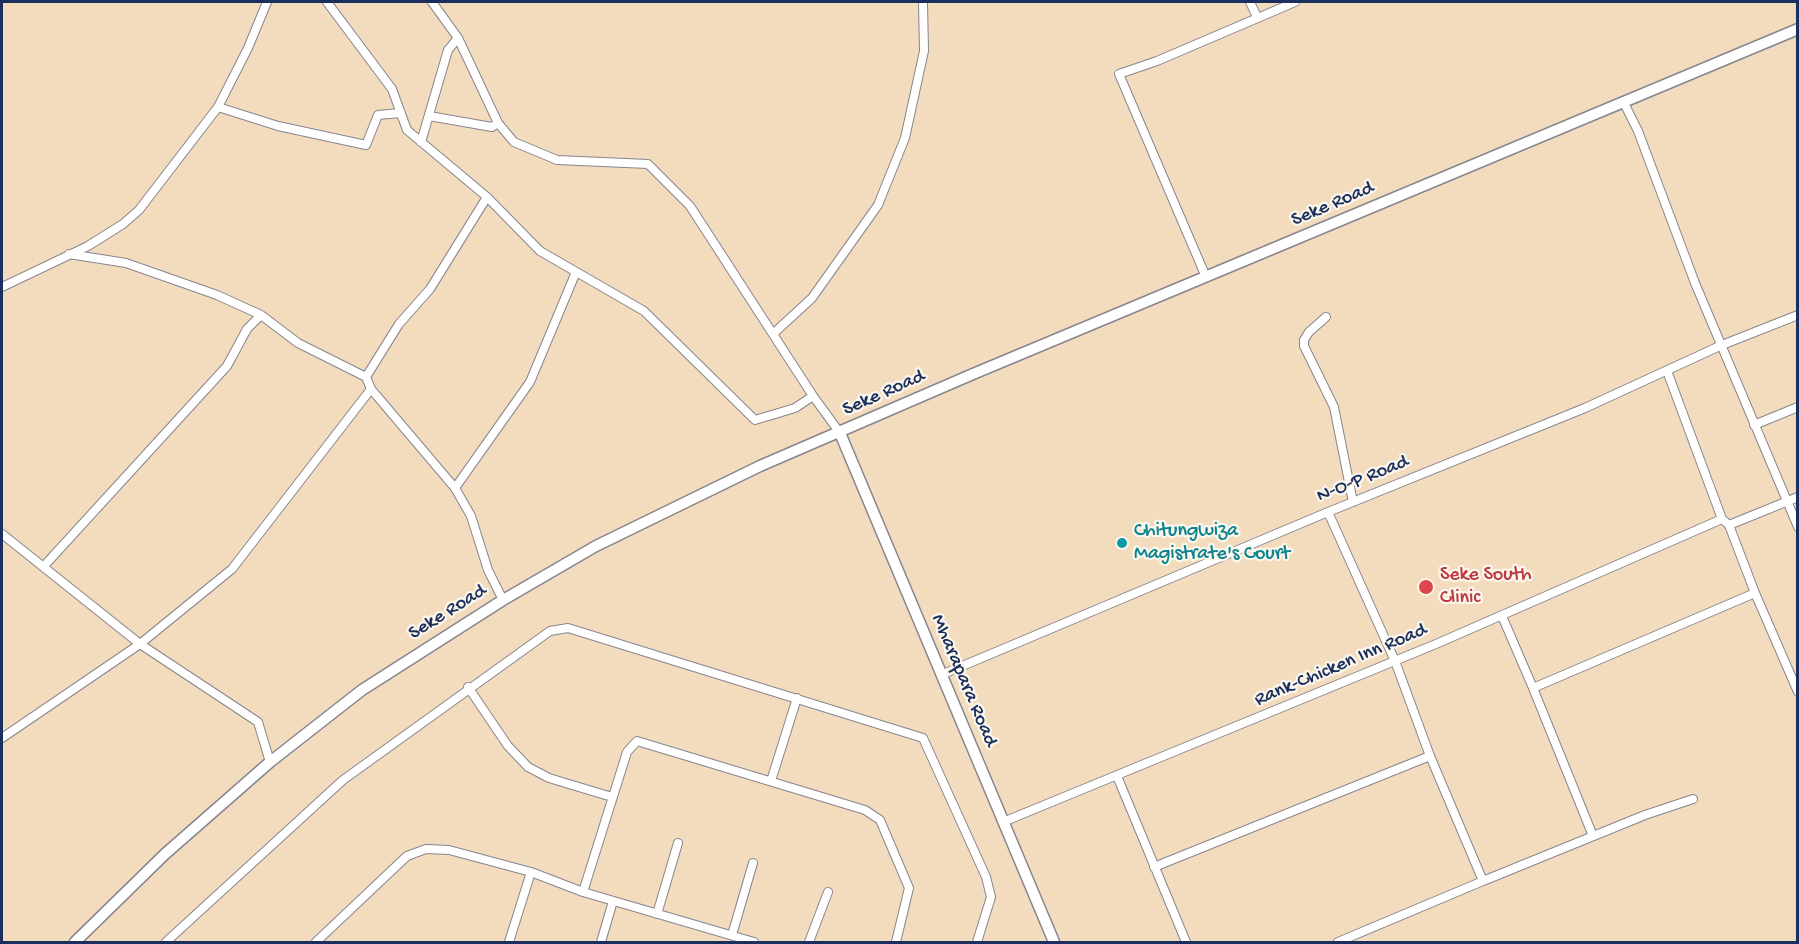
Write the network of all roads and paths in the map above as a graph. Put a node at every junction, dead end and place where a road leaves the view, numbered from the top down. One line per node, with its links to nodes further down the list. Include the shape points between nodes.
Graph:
1 (267, 2): 11 (street)
2 (327, 2): 12 (street, via 393,88)
3 (432, 2): 9 (street)
4 (923, 2): 24 (street, via 924,51 905,138 878,205 812,298)
5 (1250, 2): 7 (street)
6 (1295, 2): 7 (street)
7 (1257, 17): 19 (street, via 1119,74)
8 (1797, 29): 10 (main road, Seke Road)
9 (458, 38): 13 (street, via 448,50); 14 (street)
10 (1624, 103): 19 (main road, Seke Road); 25 (street)
11 (218, 107): 12 (street, via 278,126 366,145 378,115); 17 (street, via 133,216)
12 (401, 113): 15 (street, via 406,130)
13 (429, 116): 14 (street, via 492,128); 15 (street)
14 (498, 123): 24 (street, via 514,142 557,160 648,164 690,206)
15 (421, 142): 16 (street)
16 (487, 197): 18 (street, via 540,251); 27 (street, via 430,289 399,324)
17 (69, 254): 20 (street); 21 (street, via 126,263 218,295)
18 (576, 272): 29 (street, via 644,311 755,420 795,408); 33 (street, via 531,382)
19 (1206, 277): 32 (main road, Seke Road)
20 (2, 287)
21 (261, 315): 27 (street, via 298,343); 42 (street, via 247,328 227,366)
22 (1797, 315): 25 (street, N-O-P Road)
23 (1326, 317): 36 (street, via 1309,333 1304,346 1334,407)
24 (774, 333): 29 (street)
25 (1722, 345): 26 (street, N-O-P Road); 31 (street)
26 (1666, 371): 36 (street, N-O-P Road); 38 (street)
27 (366, 377): 28 (street)
28 (371, 389): 33 (street); 46 (street, via 232,569)
29 (813, 396): 32 (street)
30 (1797, 407): 31 (street)
31 (1754, 425): 35 (street)
32 (840, 433): 44 (main road, Seke Road, via 760,466 628,530); 48 (main road, Mharapara Road)
33 (455, 488): 44 (street, via 471,516 488,570)
34 (1797, 497): 35 (street)
35 (1786, 501): 39 (street); 40 (street)
36 (1353, 502): 37 (street, N-O-P Road)
37 (1328, 512): 47 (street); 48 (street, N-O-P Road)
38 (1722, 519): 39 (street); 45 (street, Rank-Chicken Inn Road)
39 (1729, 525): 43 (street)
40 (1797, 527)
41 (2, 534): 42 (street)
42 (44, 566): 46 (street)
43 (1755, 593): 50 (street); 51 (street)
44 (503, 600): 55 (main road, Seke Road, via 362,690)
45 (1502, 616): 47 (street, Rank-Chicken Inn Road); 50 (street)
46 (140, 644): 53 (street); 55 (street, via 258,722)
47 (1395, 661): 54 (street); 56 (street, Rank-Chicken Inn Road)
48 (941, 675): 60 (main road, Mharapara Road)
49 (468, 687): 52 (street, via 550,631 568,628); 58 (street, via 508,746 528,767 549,778); 73 (street, via 342,780)
50 (1533, 688): 61 (street)
51 (1797, 692)
52 (797, 698): 57 (street); 80 (street, via 922,738 986,878 991,897)
53 (2, 738)
54 (1430, 756): 64 (street); 66 (street)
55 (270, 762): 72 (main road, Seke Road, via 165,854)
56 (1117, 776): 60 (street, Rank-Chicken Inn Road); 64 (street)
57 (771, 781): 58 (street, via 637,741 627,752); 79 (street, via 865,810 880,820 909,888)
58 (612, 797): 67 (street)
59 (1693, 799): 61 (street)
60 (1003, 822): 81 (main road, Mharapara Road)
61 (1593, 836): 66 (street)
62 (678, 843): 70 (street)
63 (753, 863): 71 (street)
64 (1154, 867): 82 (street)
65 (531, 872): 67 (street); 74 (street, via 449,850 426,849 407,856); 75 (street)
66 (1483, 881): 83 (street)
67 (583, 892): 69 (street)
68 (828, 892): 78 (street)
69 (613, 901): 70 (street); 76 (street)
70 (657, 914): 71 (street)
71 (732, 936): 77 (street)
72 (75, 942)
73 (166, 942)
74 (316, 942)
75 (509, 942)
76 (601, 942)
77 (754, 942)
78 (809, 942)
79 (896, 942)
80 (977, 942)
81 (1054, 942)
82 (1186, 942)
83 (1338, 942)

